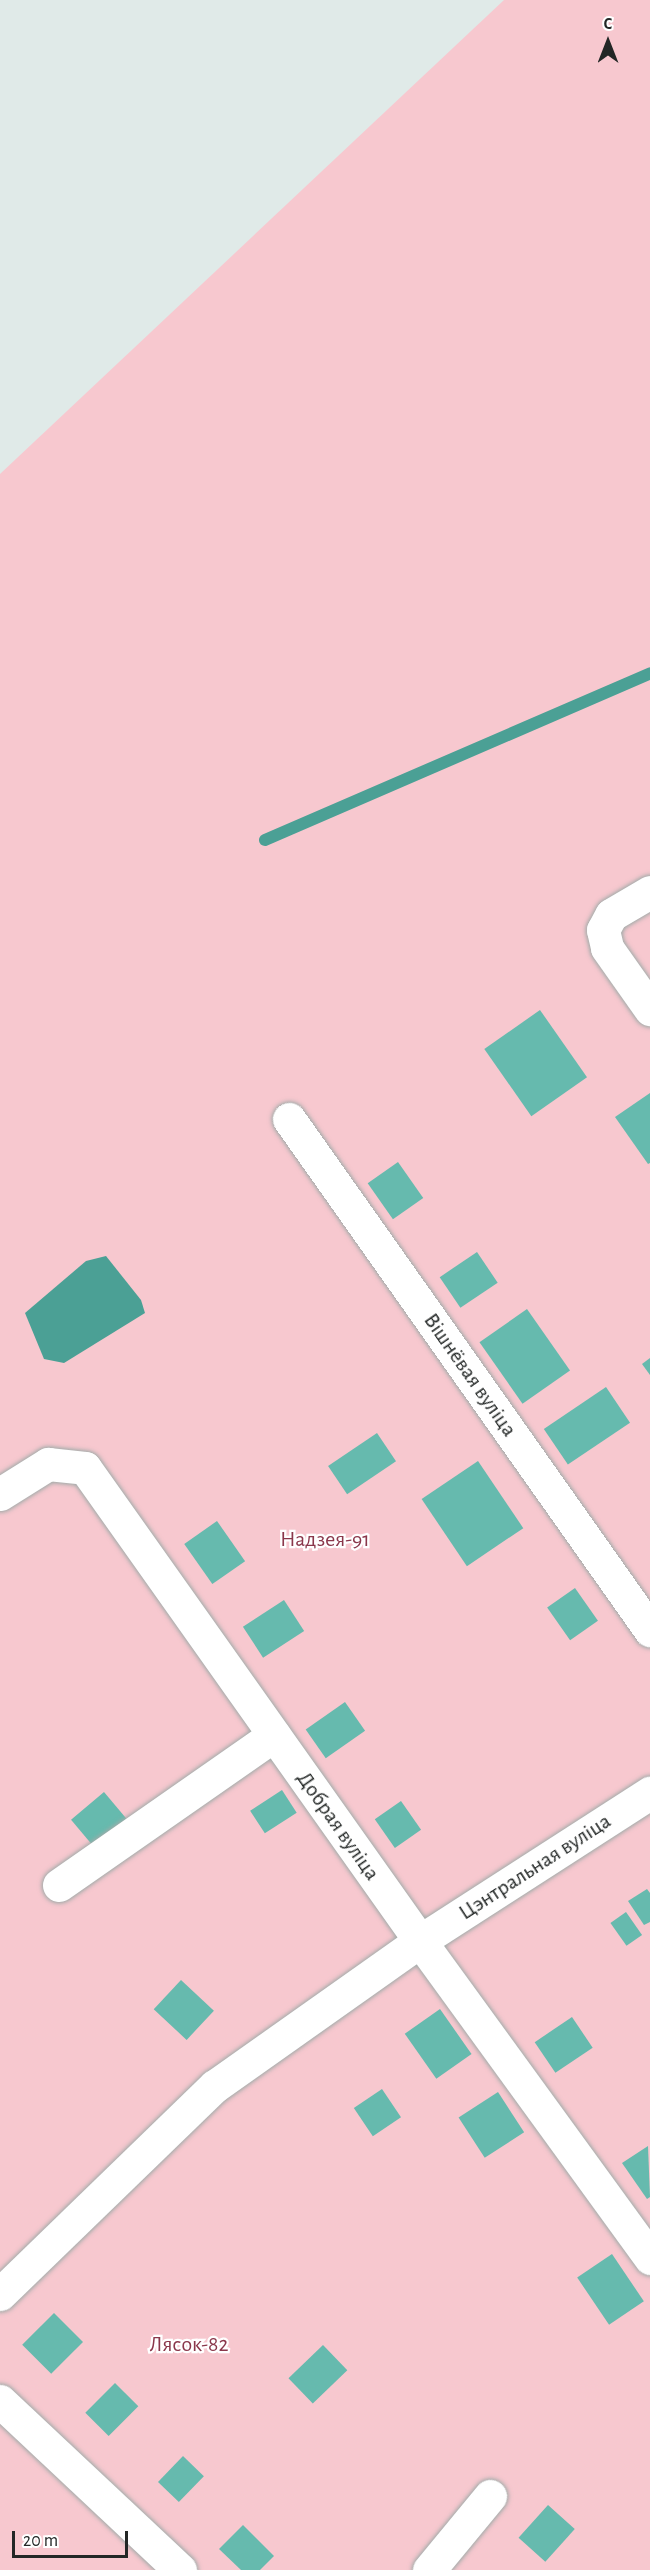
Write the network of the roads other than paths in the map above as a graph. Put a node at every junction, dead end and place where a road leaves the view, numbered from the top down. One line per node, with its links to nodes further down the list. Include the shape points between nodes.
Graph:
1 (650, 892): 2 (street, via 611,915 603,930 607,948)
2 (650, 1008)
3 (289, 1119): 5 (street, Вішнёвая вуліца)
4 (0, 1494): 6 (street, Добрая вуліца, via 48,1464 85,1468)
5 (650, 1630)
6 (274, 1735): 8 (street); 9 (street, Добрая вуліца)
7 (650, 1793): 9 (street, Цэнтральная вуліца)
8 (59, 1885)
9 (420, 1941): 10 (street, Добрая вуліца); 11 (street, Цэнтральная вуліца, via 215,2086)
10 (650, 2258)
11 (0, 2294)
12 (0, 2401): 14 (street)
13 (490, 2496): 15 (street)
14 (180, 2570)
15 (429, 2570)

